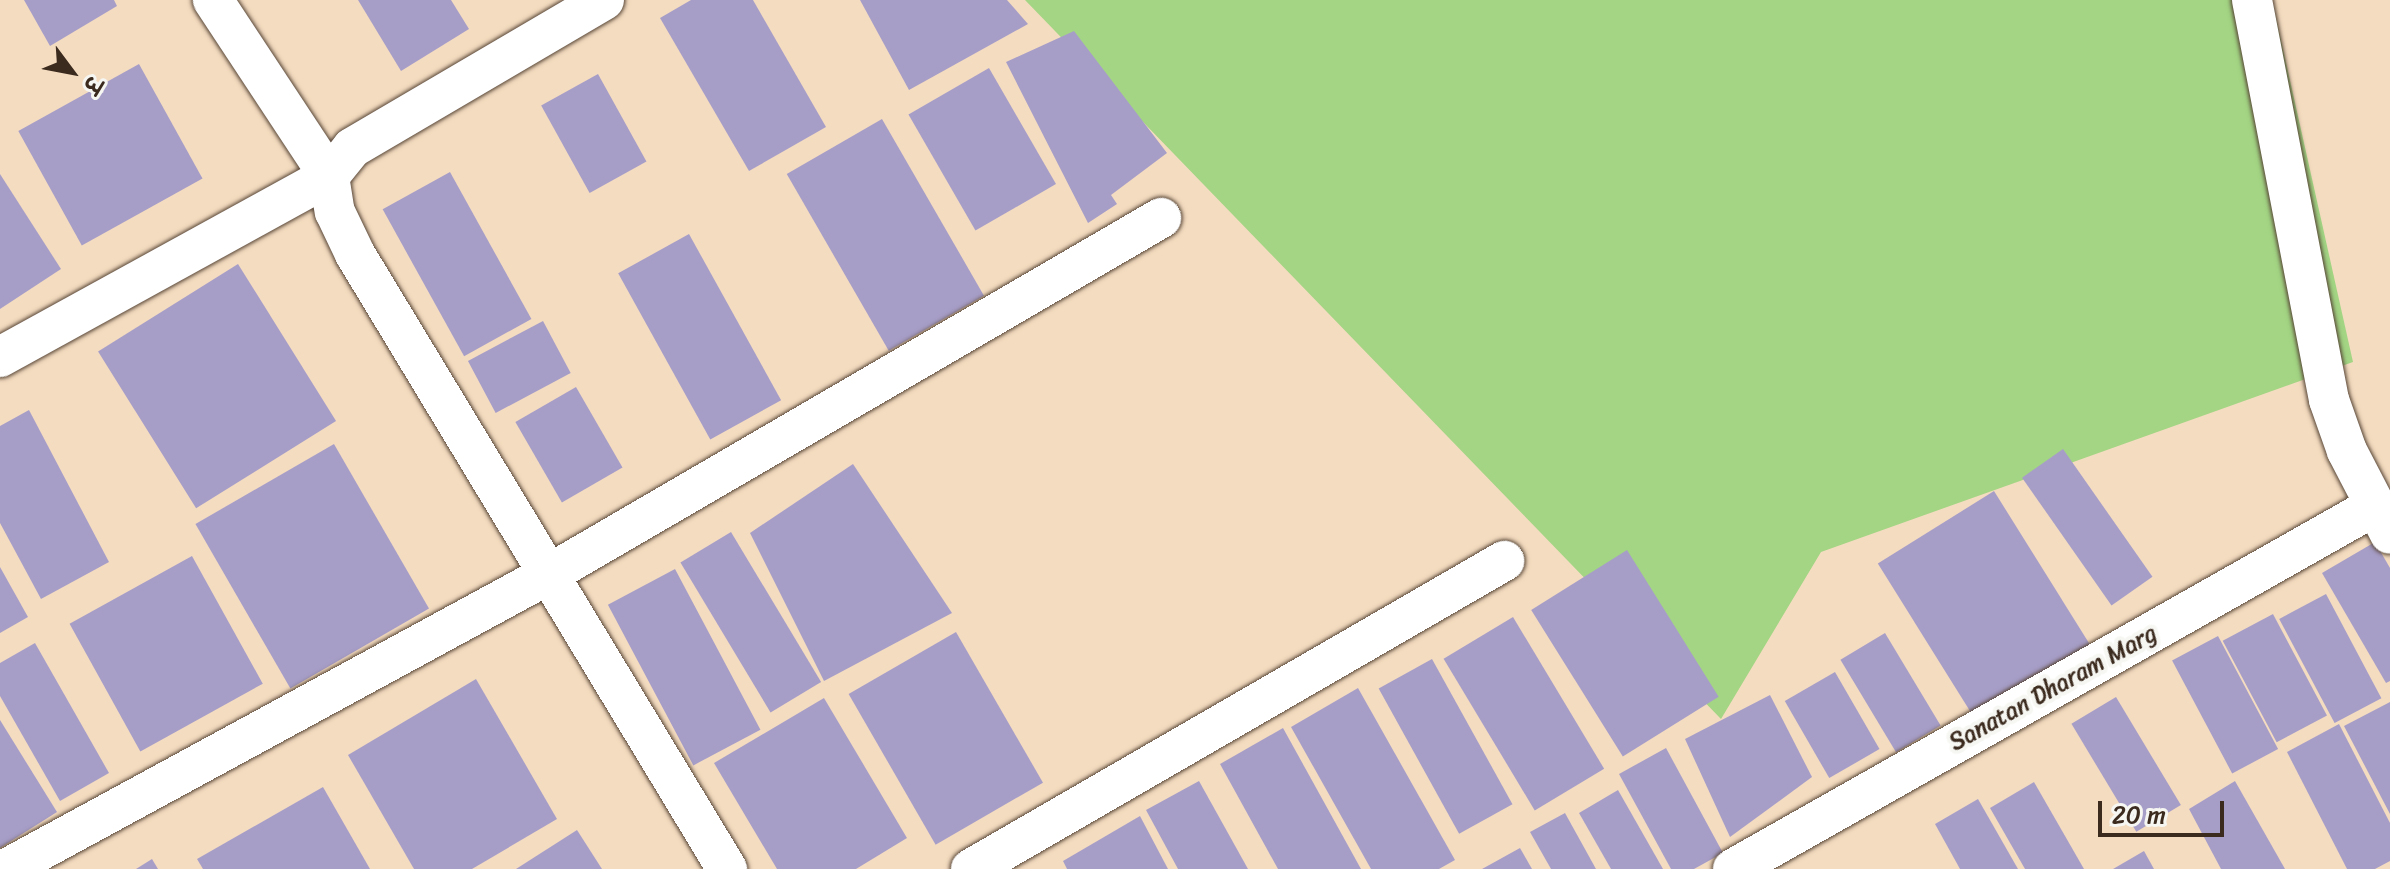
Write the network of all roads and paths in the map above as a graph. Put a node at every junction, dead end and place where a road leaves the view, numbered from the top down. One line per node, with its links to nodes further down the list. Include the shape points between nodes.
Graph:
1 (213, 0): 4 (street)
2 (604, 0): 4 (street, via 352,148)
3 (2252, 0): 7 (street, via 2329,400 2347,451)
4 (329, 176): 6 (street); 9 (street, via 335,212 355,254)
5 (1161, 218): 9 (street)
6 (0, 357)
7 (2382, 520): 14 (street, Sanatan Dharam Marg)
8 (1504, 561): 10 (street)
9 (551, 573): 11 (street); 12 (street)
10 (1028, 855): 13 (street)
11 (6, 869)
12 (727, 869)
13 (971, 869)
14 (1733, 869)

